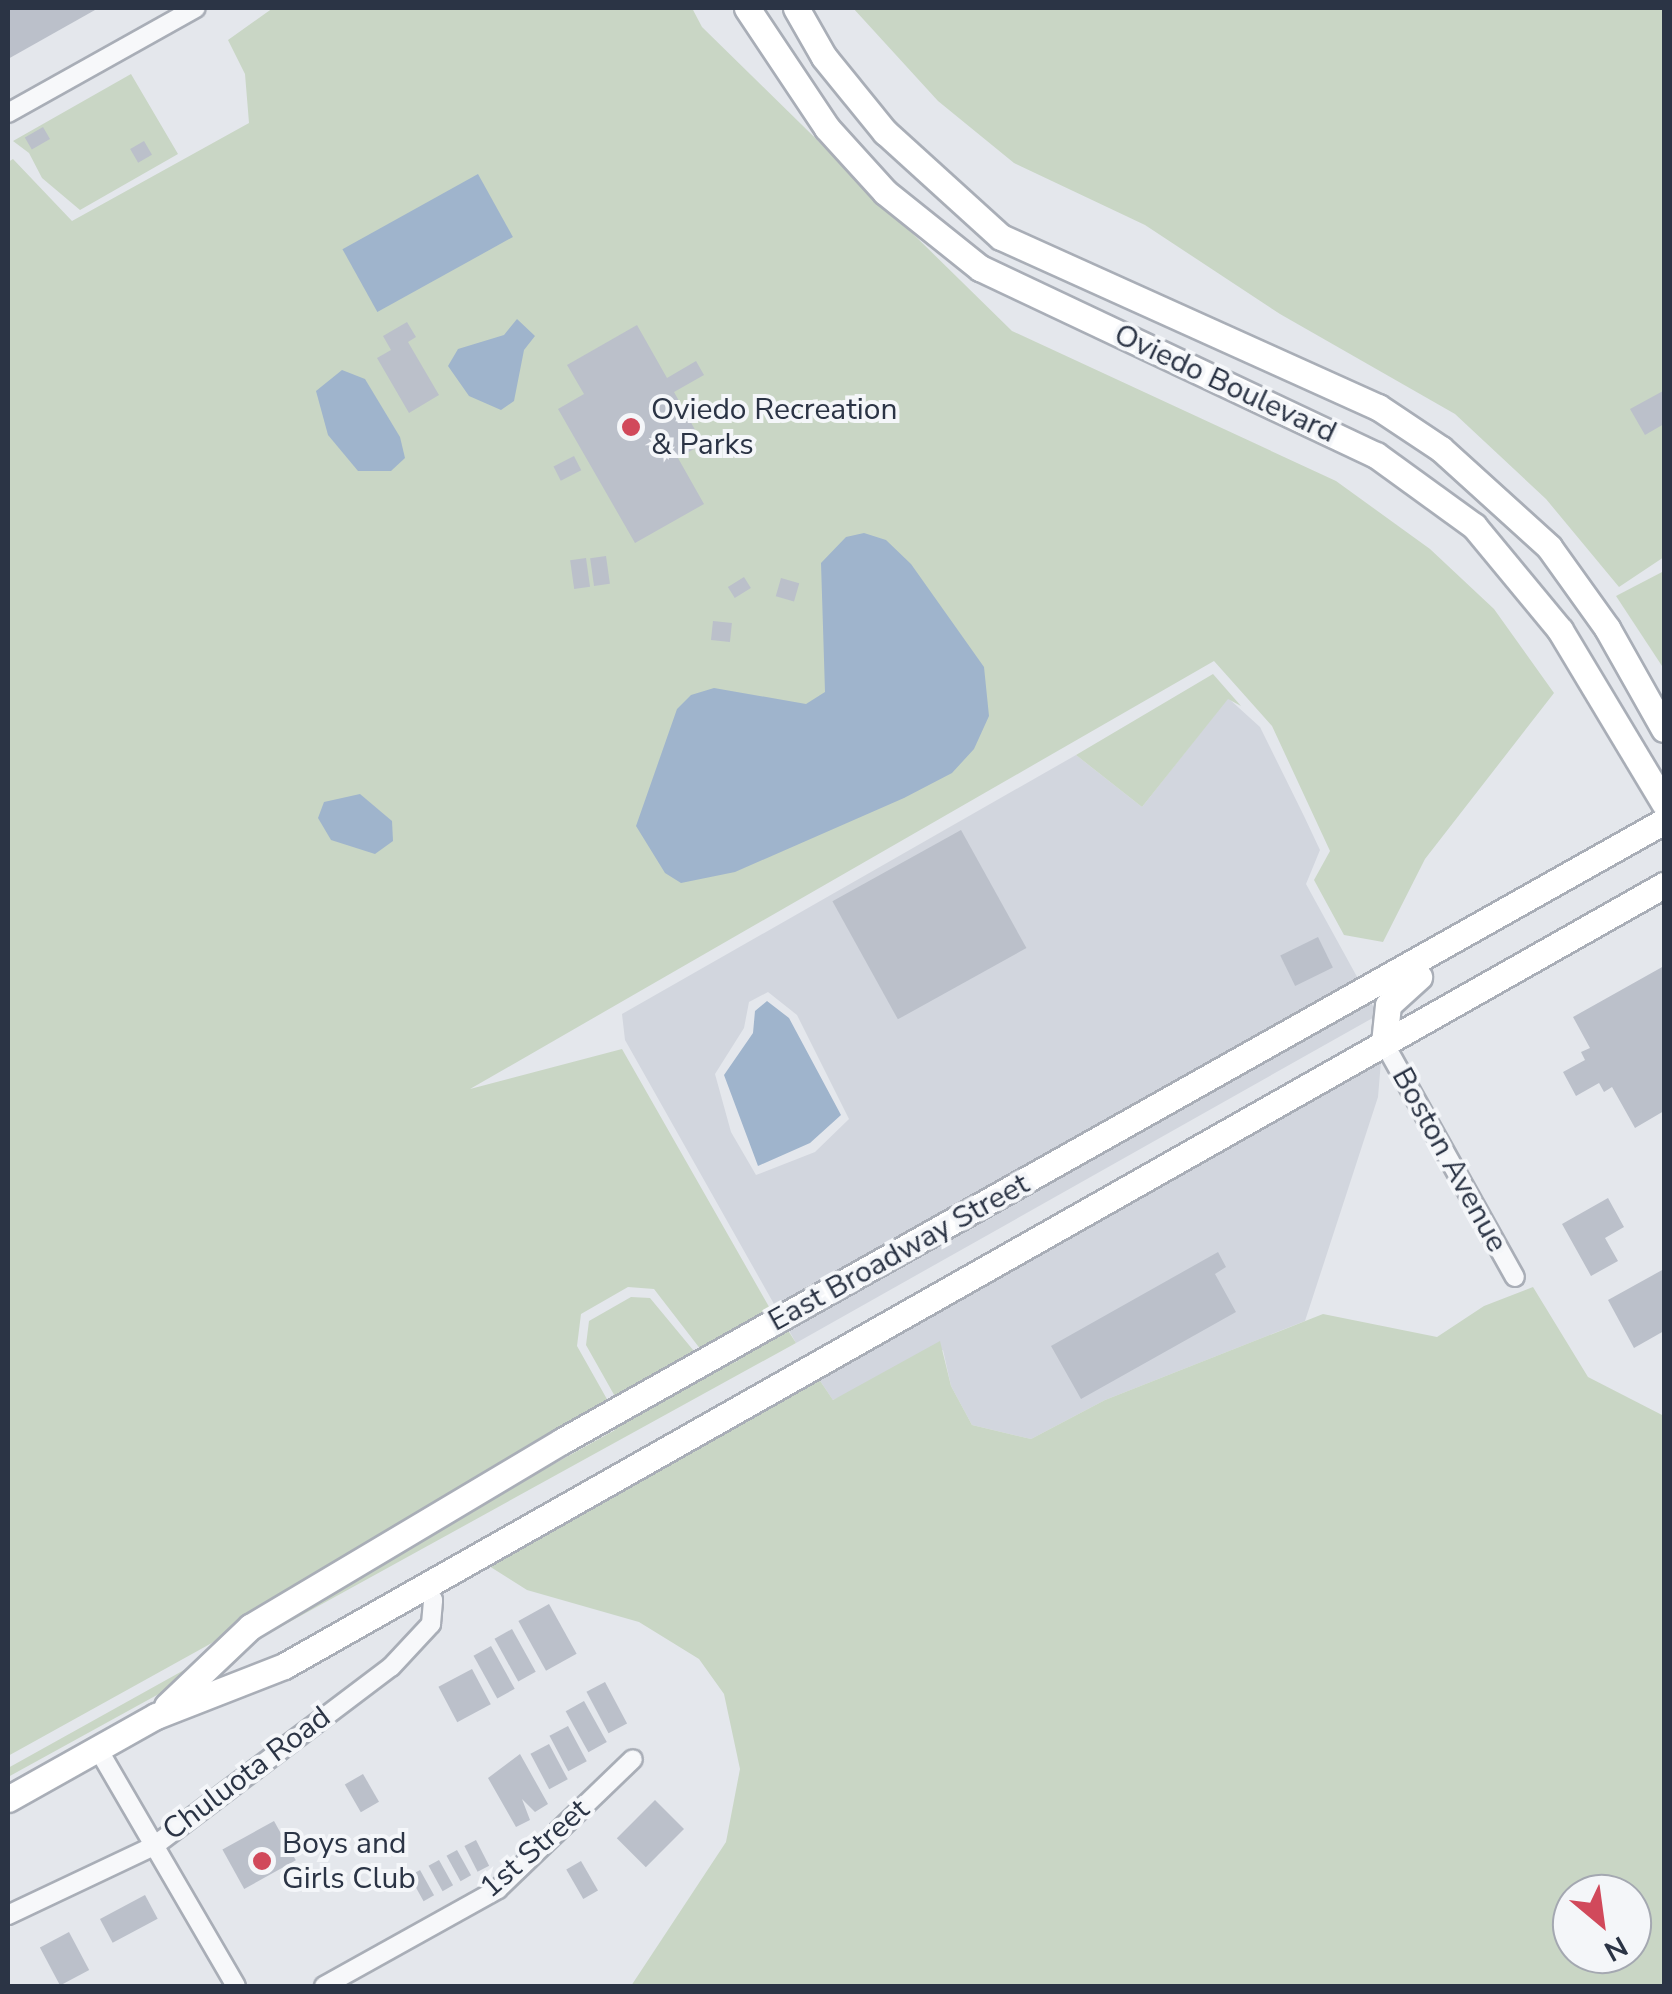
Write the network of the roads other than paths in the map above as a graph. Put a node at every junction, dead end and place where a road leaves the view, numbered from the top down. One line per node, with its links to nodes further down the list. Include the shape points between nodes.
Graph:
1 (196, 8): 4 (street)
2 (747, 8): 6 (main road, Oviedo Boulevard, via 826,128 884,192 980,268 1376,455 1474,526 1560,630)
3 (796, 8): 5 (main road, Oviedo Boulevard, via 824,57 885,132 1002,237 1363,399 1440,449 1549,547 1586,594)
4 (8, 114)
5 (1664, 729)
6 (1664, 802)
7 (1664, 821): 8 (main road, East Broadway Street)
8 (1568, 878): 10 (main road, via 1548,906 1397,993 1388,1005); 13 (main road, East Broadway Street, via 562,1442 250,1627)
9 (1664, 885): 10 (main road, East Broadway Street)
10 (1384, 1042): 11 (street, Boston Avenue); 12 (main road, East Broadway Street)
11 (1516, 1277)
12 (425, 1585): 13 (main road, East Broadway Street, via 284,1666); 17 (street, Chuluota Road, via 434,1600 431,1624 391,1668)
13 (156, 1716): 14 (main road, East Broadway Street)
14 (98, 1749): 16 (main road, East Broadway Street); 17 (street)
15 (634, 1759): 20 (street, 1st Street, via 498,1889)
16 (8, 1799)
17 (154, 1846): 18 (street, Chuluota Road); 19 (street)
18 (8, 1915)
19 (236, 1986)
20 (324, 1986)

